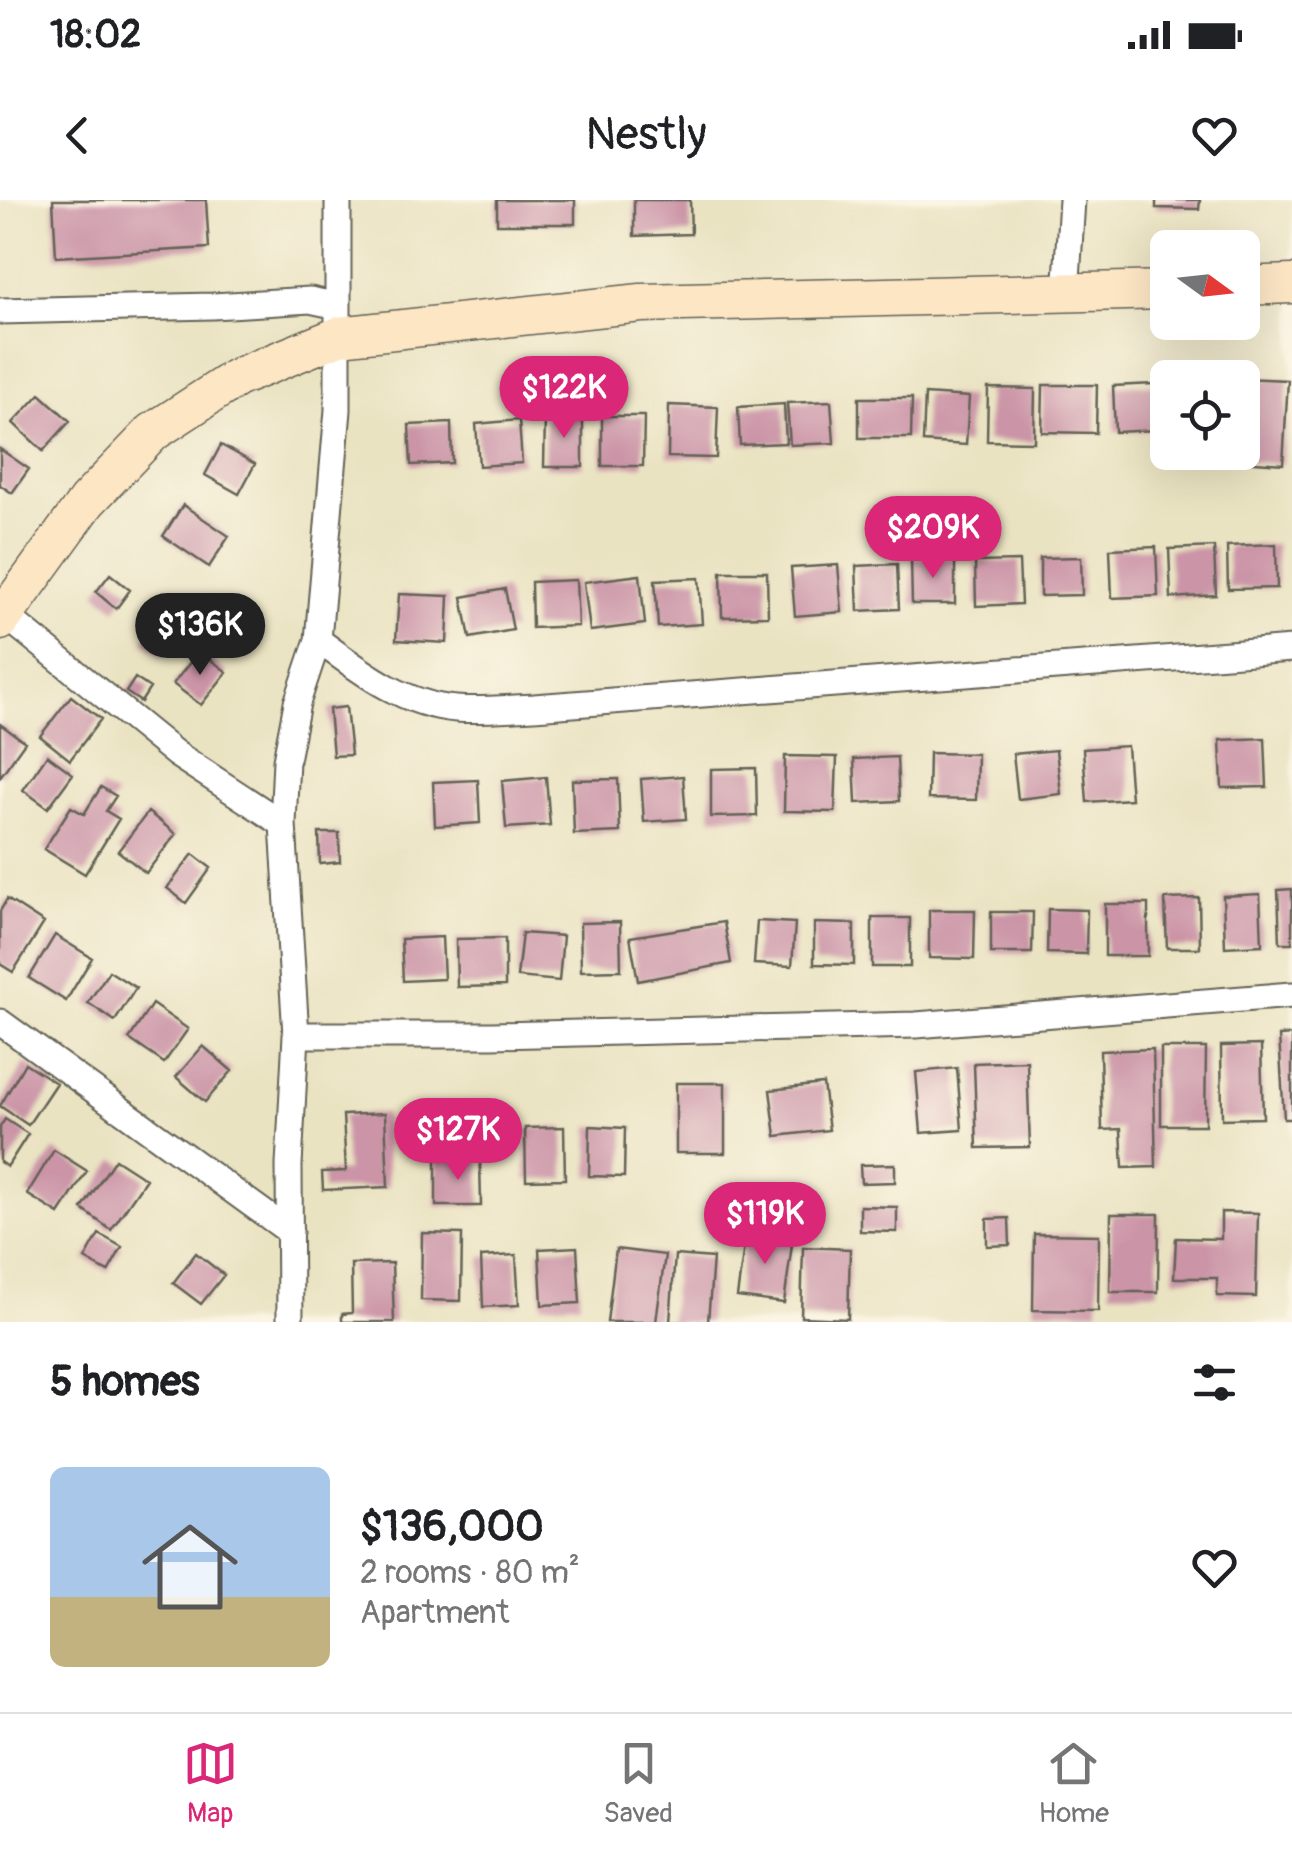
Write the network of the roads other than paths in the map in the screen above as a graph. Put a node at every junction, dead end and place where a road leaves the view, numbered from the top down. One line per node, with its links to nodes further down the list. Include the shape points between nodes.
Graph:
1 (338, 200): 8 (street)
2 (1072, 200): 6 (street)
3 (1292, 284): 4 (main road)
4 (1260, 285)
5 (1150, 291): 6 (main road)
6 (1066, 295): 8 (main road, via 642,303)
7 (0, 310): 8 (street, via 310,300)
8 (338, 321): 9 (main road, via 152,432 87,501); 10 (street, via 338,410)
9 (2, 618): 12 (street, via 176,754)
10 (318, 640): 11 (street, via 373,680 453,709); 12 (street, via 286,760)
11 (1292, 649)
12 (283, 824): 15 (street)
13 (1292, 995): 15 (street, via 916,1024)
14 (0, 1022): 16 (street)
15 (296, 1034): 16 (street)
16 (290, 1232): 17 (street)
17 (290, 1322)

